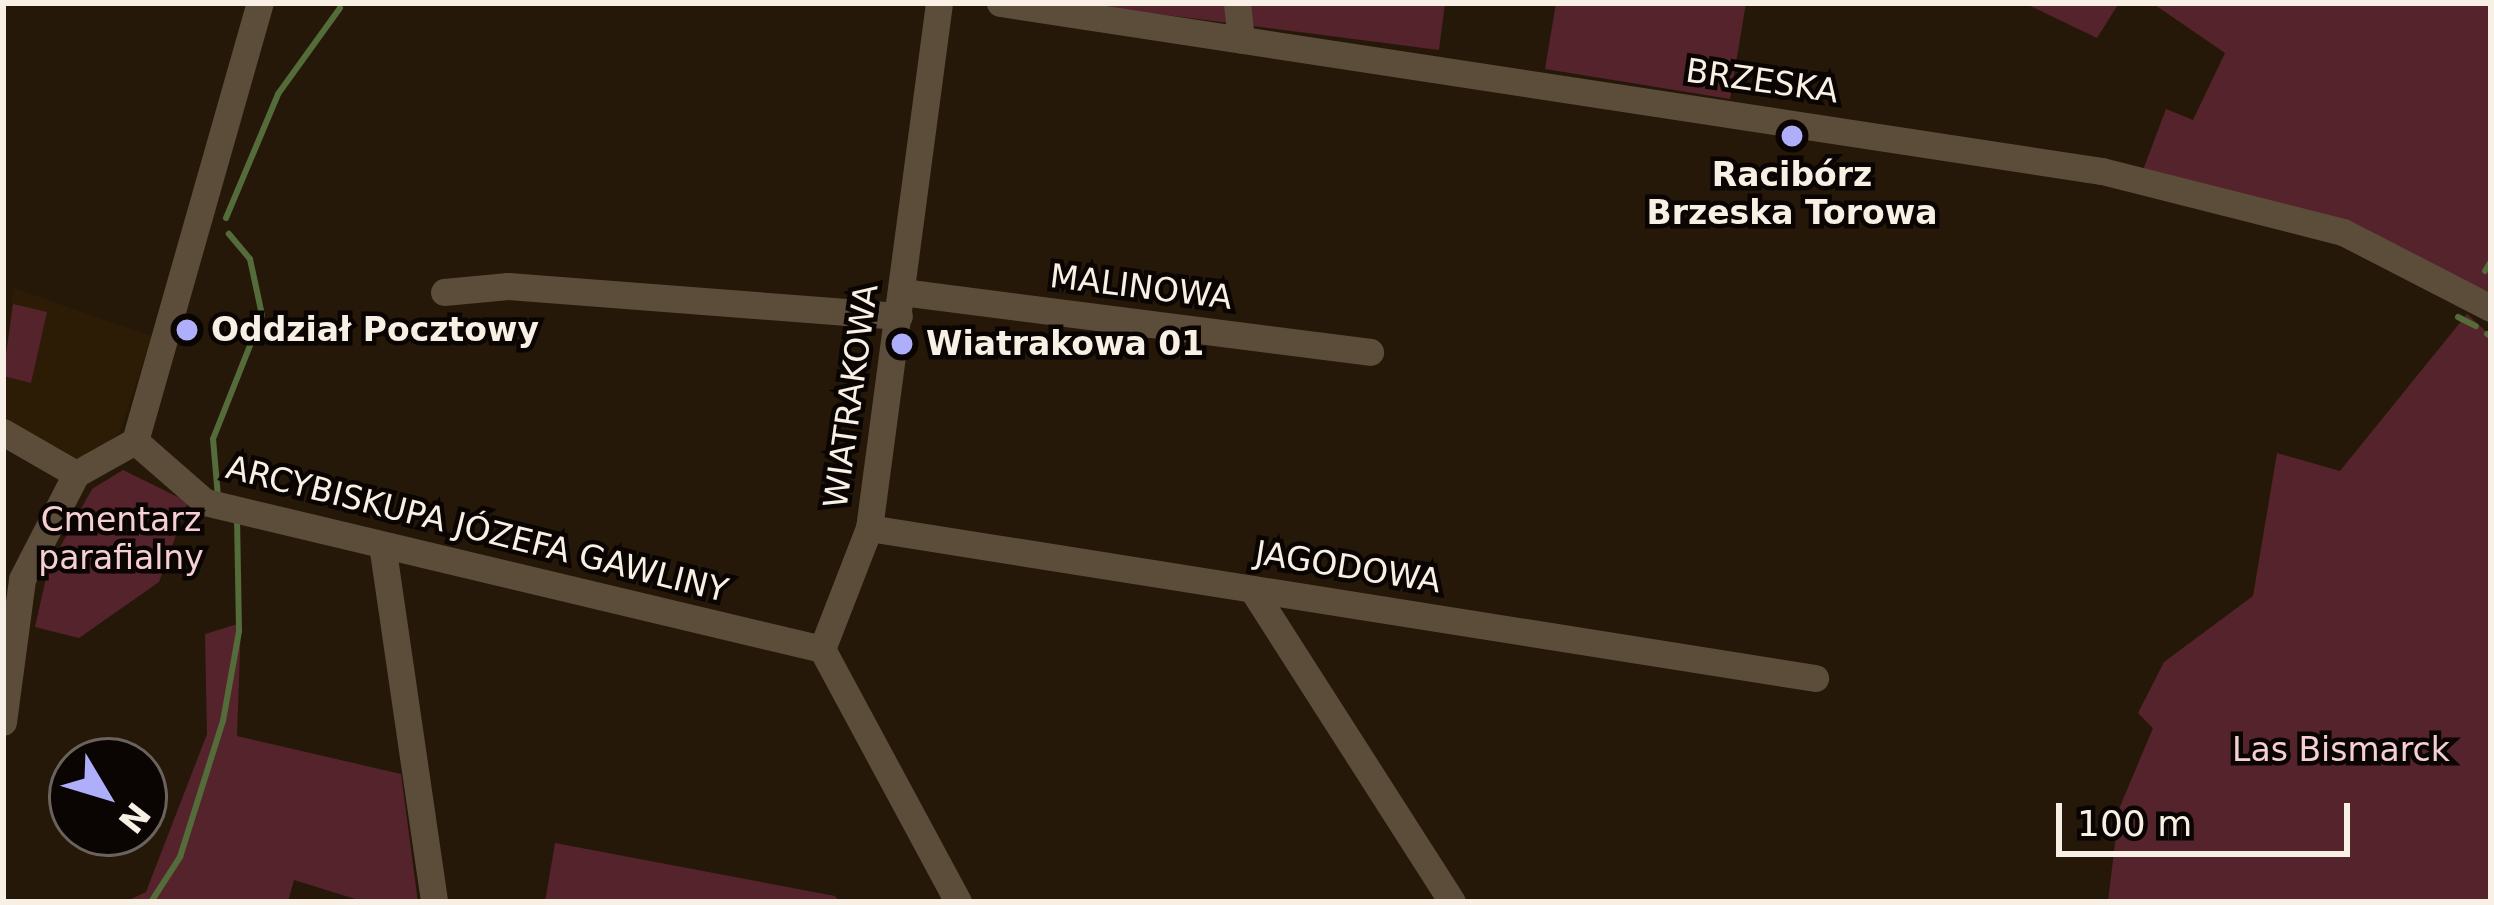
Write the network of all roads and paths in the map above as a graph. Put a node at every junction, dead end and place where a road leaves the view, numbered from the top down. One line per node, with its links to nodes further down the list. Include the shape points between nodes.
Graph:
1 (260, 3): 13 (street)
2 (939, 3): 9 (street, WIATRAKOWA)
3 (1000, 3): 6 (street, BRZESKA)
4 (1149, 3): 6 (street)
5 (1237, 3): 7 (street)
6 (1119, 21): 7 (street, BRZESKA)
7 (1241, 40): 10 (street, BRZESKA, via 2142,179 2343,232)
8 (444, 292): 9 (street, MALINOWA, via 508,286)
9 (900, 304): 11 (street, MALINOWA); 15 (street, WIATRAKOWA)
10 (2491, 308)
11 (1370, 352)
12 (3, 432): 14 (street)
13 (135, 441): 14 (street); 16 (street, ARCYBISKUPA JÓZEFA GAWLINY, via 206,502)
14 (76, 474): 18 (street, via 28,561)
15 (869, 528): 17 (street, JAGODOWA); 19 (street, WIATRAKOWA)
16 (383, 550): 19 (street, ARCYBISKUPA JÓZEFA GAWLINY); 22 (street)
17 (1252, 589): 20 (street, JAGODOWA); 24 (street)
18 (6, 646): 21 (street)
19 (821, 649): 23 (street)
20 (1815, 678)
21 (3, 722)
22 (434, 902)
23 (958, 902)
24 (1452, 902)

